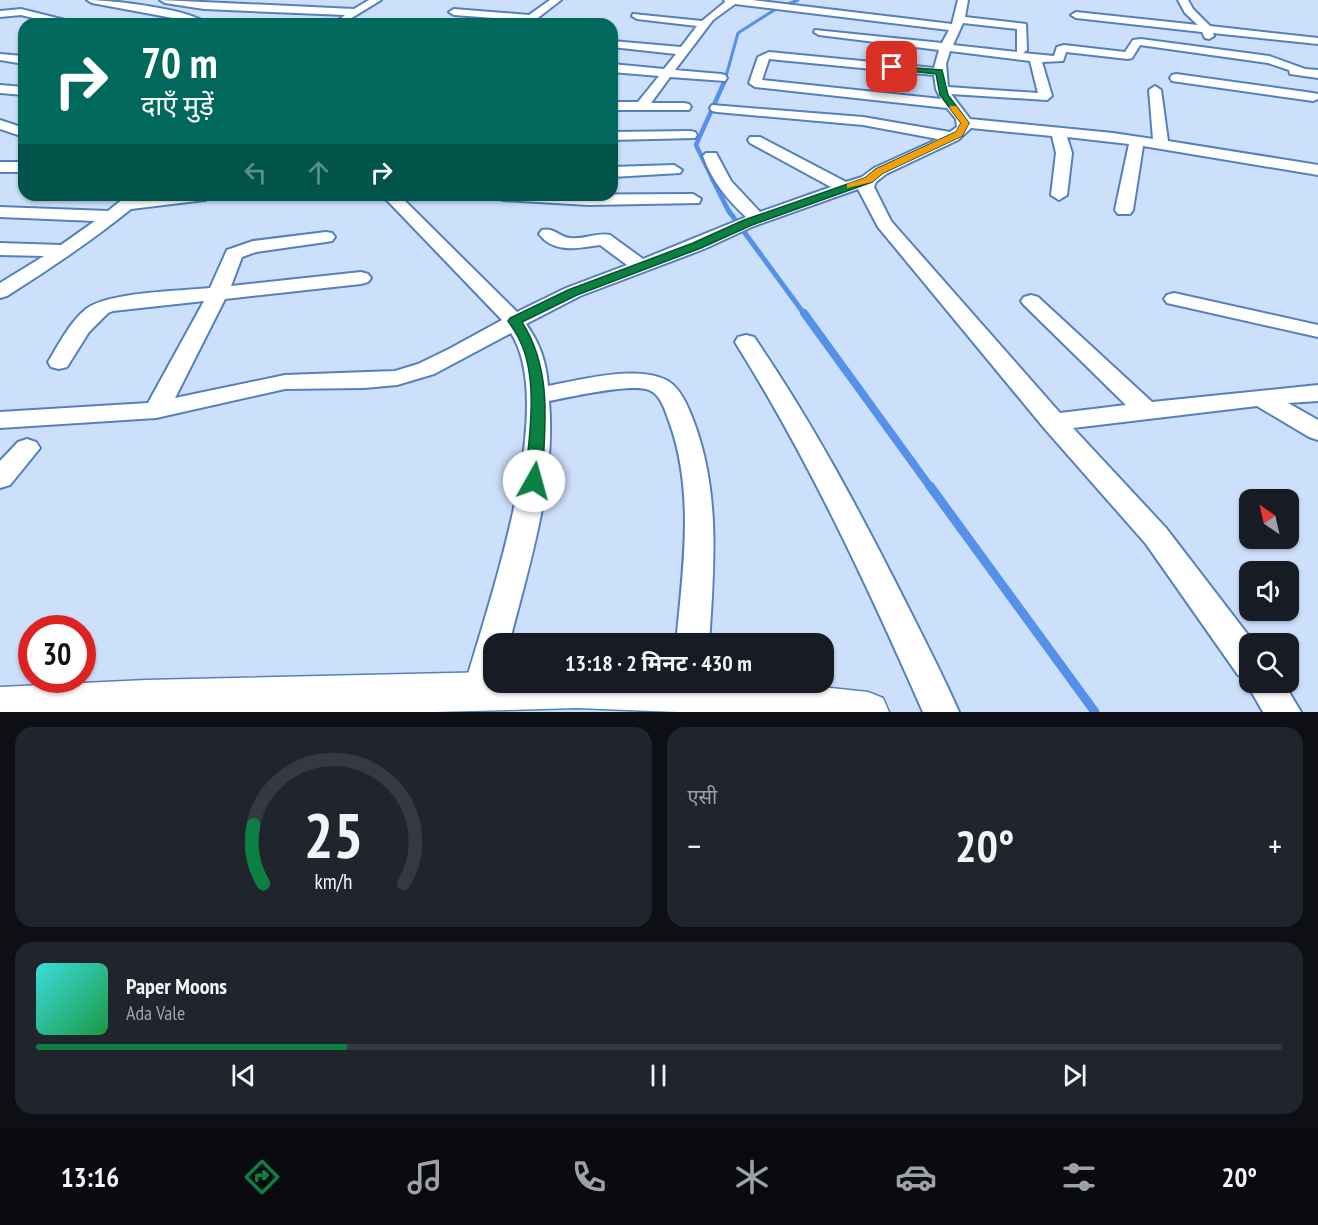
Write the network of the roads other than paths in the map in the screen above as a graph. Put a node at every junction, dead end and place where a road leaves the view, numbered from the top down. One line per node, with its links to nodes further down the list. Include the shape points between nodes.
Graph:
1 (92, 0): 17 (street)
2 (165, 0): 9 (street, via 204,6)
3 (371, 0): 4 (street)
4 (376, 0): 9 (street)
5 (540, 0): 8 (street)
6 (732, 0): 15 (street); 22 (street, via 710,11)
7 (1183, 0): 23 (street)
8 (555, 1): 21 (street)
9 (356, 12): 18 (street)
10 (454, 12): 12 (street)
11 (0, 14): 16 (street, via 21,12)
12 (485, 15): 19 (street); 20 (street)
13 (1076, 15): 23 (street)
14 (637, 16): 22 (street)
15 (960, 16): 27 (street); 28 (street, via 1022,26)
16 (45, 18)
17 (192, 18)
18 (346, 18)
19 (480, 18)
20 (506, 18)
21 (531, 18)
22 (704, 24): 29 (street, via 689,37)
23 (1208, 30): 25 (street); 30 (street)
24 (819, 32): 27 (street)
25 (1318, 41)
26 (618, 45): 29 (street)
27 (944, 49): 33 (street); 42 (street, via 940,56)
28 (1021, 50)
29 (684, 51): 37 (street)
30 (1219, 53): 33 (street, via 1139,42 1128,56 1064,48 1057,60); 36 (street, via 1280,62)
31 (0, 57): 32 (street)
32 (18, 59)
33 (1035, 59): 42 (street, via 1045,96 1042,97)
34 (1318, 65): 36 (street)
35 (618, 69): 37 (street)
36 (1296, 70): 38 (street); 45 (street, via 1294,77)
37 (665, 73): 39 (street); 47 (street)
38 (1318, 74)
39 (721, 78)
40 (1176, 78): 45 (street)
41 (0, 89): 43 (street)
42 (944, 89): 42 (street, via 769,55 764,57 755,83); 51 (street)
43 (18, 90)
44 (1155, 90): 58 (street)
45 (1316, 99)
46 (618, 106): 47 (street)
47 (642, 106): 48 (street)
48 (684, 107)
49 (717, 108): 51 (street)
50 (0, 124): 52 (street)
51 (959, 130): 53 (street); 65 (street)
52 (18, 131)
53 (1058, 131): 57 (street); 67 (street, via 1064,153)
54 (690, 135): 55 (street)
55 (618, 136)
56 (755, 140): 66 (street)
57 (1137, 141): 58 (street); 73 (street)
58 (1161, 144): 63 (street)
59 (711, 156): 75 (street)
60 (0, 167): 61 (street)
61 (18, 167)
62 (674, 170): 64 (street)
63 (1318, 170)
64 (618, 172)
65 (868, 180): 66 (street); 96 (street, via 870,199 884,224)
66 (846, 188): 75 (street)
67 (1059, 195)
68 (693, 199): 69 (street)
69 (618, 200)
70 (158, 201): 72 (street)
71 (396, 201): 86 (street)
72 (127, 205): 74 (street); 79 (street)
73 (1124, 210)
74 (0, 212)
75 (746, 224): 80 (street)
76 (548, 234): 80 (street, via 566,244 604,239)
77 (326, 237): 83 (street, via 238,251)
78 (0, 249): 79 (street)
79 (64, 251): 82 (street)
80 (641, 266): 86 (street, via 573,292)
81 (361, 278): 83 (street)
82 (0, 292)
83 (218, 293): 89 (street, via 99,308 89,315); 93 (street)
84 (1174, 299): 87 (street)
85 (1031, 301): 94 (street)
86 (514, 321): 91 (street, via 535,363); 93 (street, via 457,354 397,378 285,382)
87 (1318, 331)
88 (746, 342): 110 (street, via 821,462)
89 (59, 362)
90 (1318, 393): 92 (street)
91 (538, 394): 100 (street, via 651,382 669,395 694,459 700,504); 102 (street, via 537,460 531,501)
92 (1261, 398): 94 (street); 97 (street)
93 (156, 410): 95 (street)
94 (1146, 410): 96 (street)
95 (0, 420)
96 (1053, 422): 101 (street, via 1156,536)
97 (1318, 431)
98 (27, 448): 99 (street)
99 (0, 478)
100 (693, 633)
101 (1239, 648)
102 (480, 692): 106 (street, via 577,689); 107 (street)
103 (660, 693): 106 (street)
104 (726, 693): 109 (street)
105 (1270, 693): 111 (street)
106 (614, 701)
107 (170, 705): 108 (street)
108 (0, 707)
109 (868, 712)
110 (942, 712)
111 (1283, 712)

